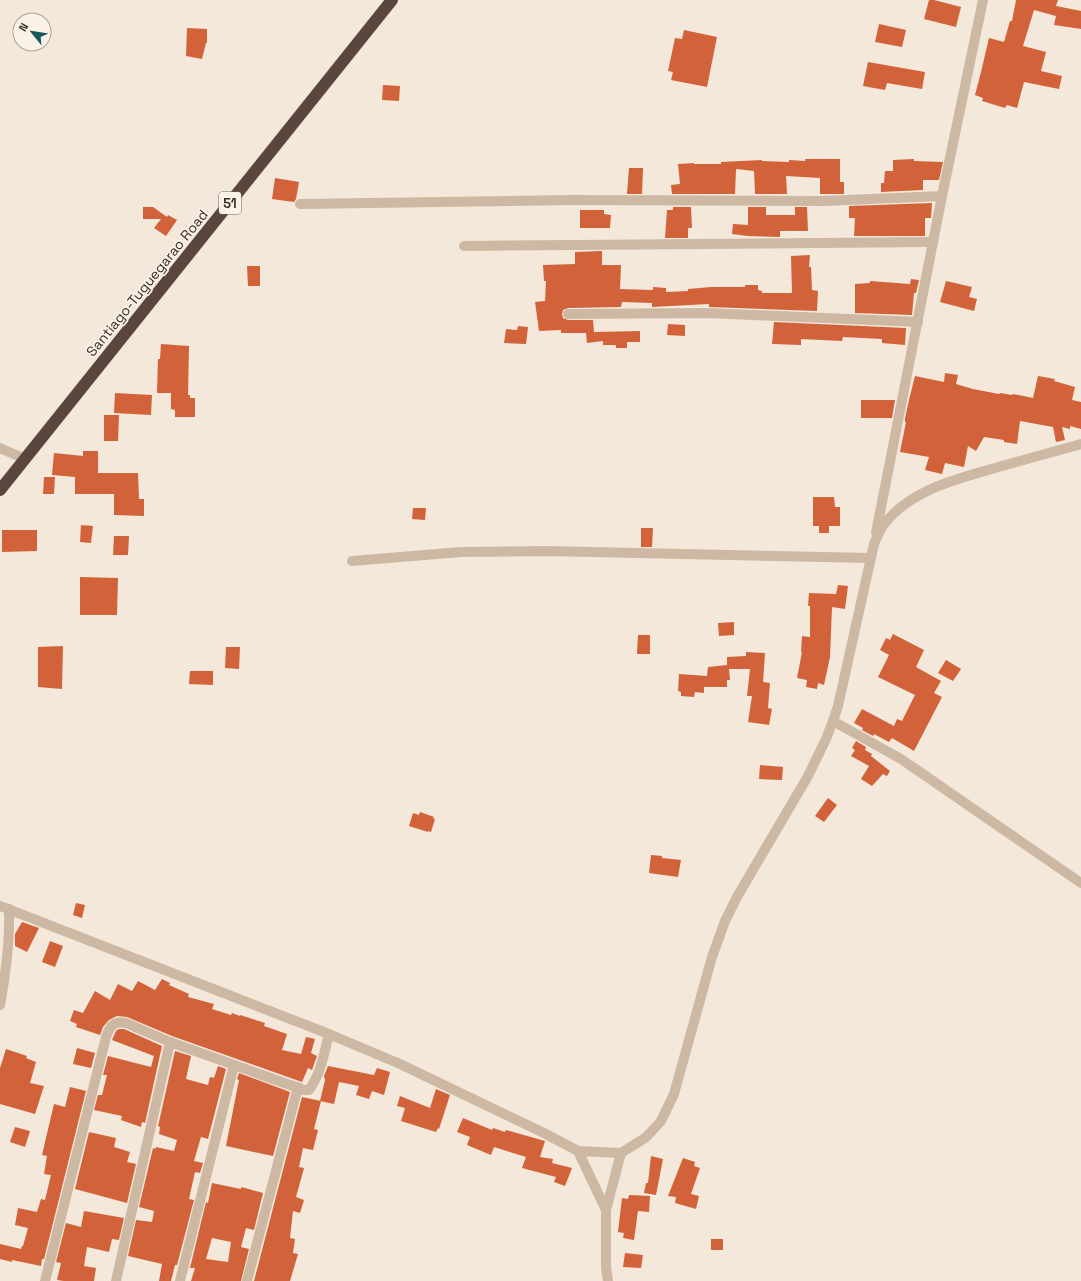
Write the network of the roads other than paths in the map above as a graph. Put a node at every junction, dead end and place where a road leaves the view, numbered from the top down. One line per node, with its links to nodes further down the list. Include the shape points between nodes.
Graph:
1 (392, 0): 11 (highway, Santiago-Tuguegarao Road / 51)
2 (983, 0): 3 (street)
3 (942, 196): 4 (street, via 823,201 570,200); 5 (street)
4 (300, 204)
5 (933, 242): 6 (street); 8 (street)
6 (464, 246)
7 (568, 314): 8 (street, via 715,313)
8 (918, 322): 13 (street)
9 (1081, 444): 13 (street, via 951,481 924,493 892,515)
10 (0, 448): 11 (street)
11 (25, 459): 12 (highway, Santiago-Tuguegarao Road / 51)
12 (0, 490)
13 (874, 544): 14 (street)
14 (871, 558): 15 (street, via 545,551 461,552); 16 (street)
15 (352, 561)
16 (834, 721): 17 (street, via 901,759); 25 (street, via 808,776 725,921 668,1107 661,1121 645,1138)
17 (1081, 883)
18 (4, 907): 19 (street, via 9,932); 20 (street)
19 (0, 1005)
20 (329, 1034): 23 (street, via 321,1067 313,1084 309,1090); 24 (street, via 400,1064)
21 (170, 1042): 22 (street); 27 (street, via 126,1023 118,1022 109,1030); 28 (street)
22 (234, 1065): 23 (street); 29 (street)
23 (298, 1087): 30 (street)
24 (578, 1151): 25 (street); 26 (street)
25 (621, 1153): 26 (street)
26 (606, 1210): 31 (street)
27 (45, 1281)
28 (116, 1281)
29 (180, 1281)
30 (247, 1281)
31 (608, 1281)

